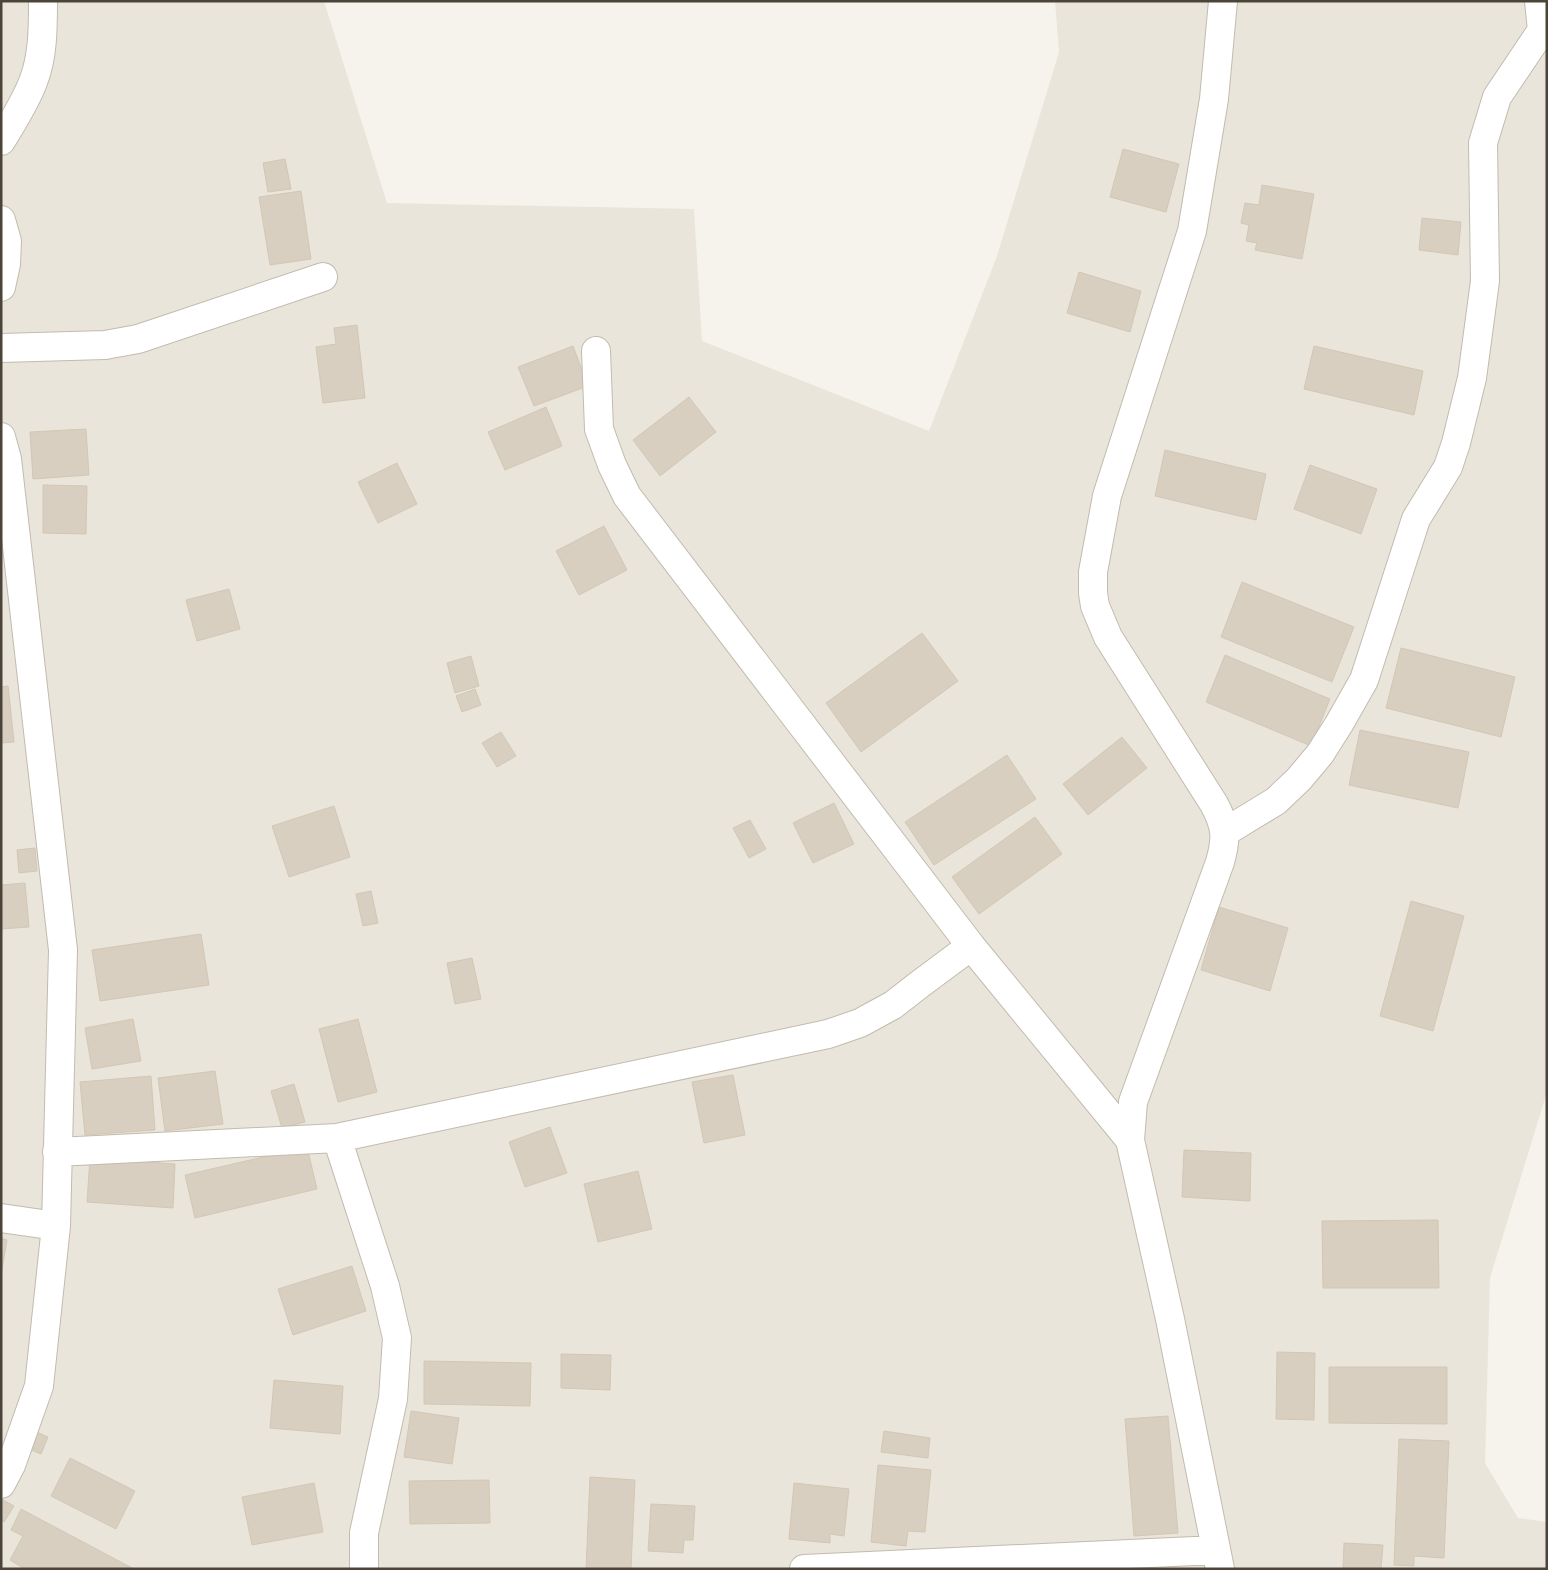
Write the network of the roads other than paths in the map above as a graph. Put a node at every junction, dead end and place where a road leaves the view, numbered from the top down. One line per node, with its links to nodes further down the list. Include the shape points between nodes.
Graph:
1 (43, 1): 4 (street, via 43,30 33,82)
2 (1223, 1): 11 (street, via 1214,99 1192,231 1107,496 1093,572 1093,593 1108,637 1214,804)
3 (1539, 1): 11 (street, via 1542,30 1497,97 1483,143 1485,281 1472,378 1448,467 1416,519 1364,680 1334,731 1315,760 1276,801)
4 (1, 141)
5 (1, 220): 7 (street, via 7,241)
6 (323, 277): 8 (street, via 138,339 105,345)
7 (1, 287)
8 (1, 348)
9 (596, 351): 12 (street, via 599,429 612,466 628,496)
10 (1, 437): 15 (street, via 7,458 63,950)
11 (1225, 832): 14 (street, via 1220,862 1133,1102)
12 (971, 946): 13 (street, via 893,1005 860,1024 828,1034); 14 (street)
13 (337, 1138): 15 (street); 20 (street, via 385,1286 397,1338 393,1399 364,1533)
14 (1130, 1140): 19 (street, via 1170,1318)
15 (57, 1152): 17 (street)
16 (1, 1218): 17 (street)
17 (56, 1226): 18 (street, via 39,1386)
18 (1, 1484)
19 (1218, 1559): 21 (street)
20 (364, 1569)
21 (804, 1569)

